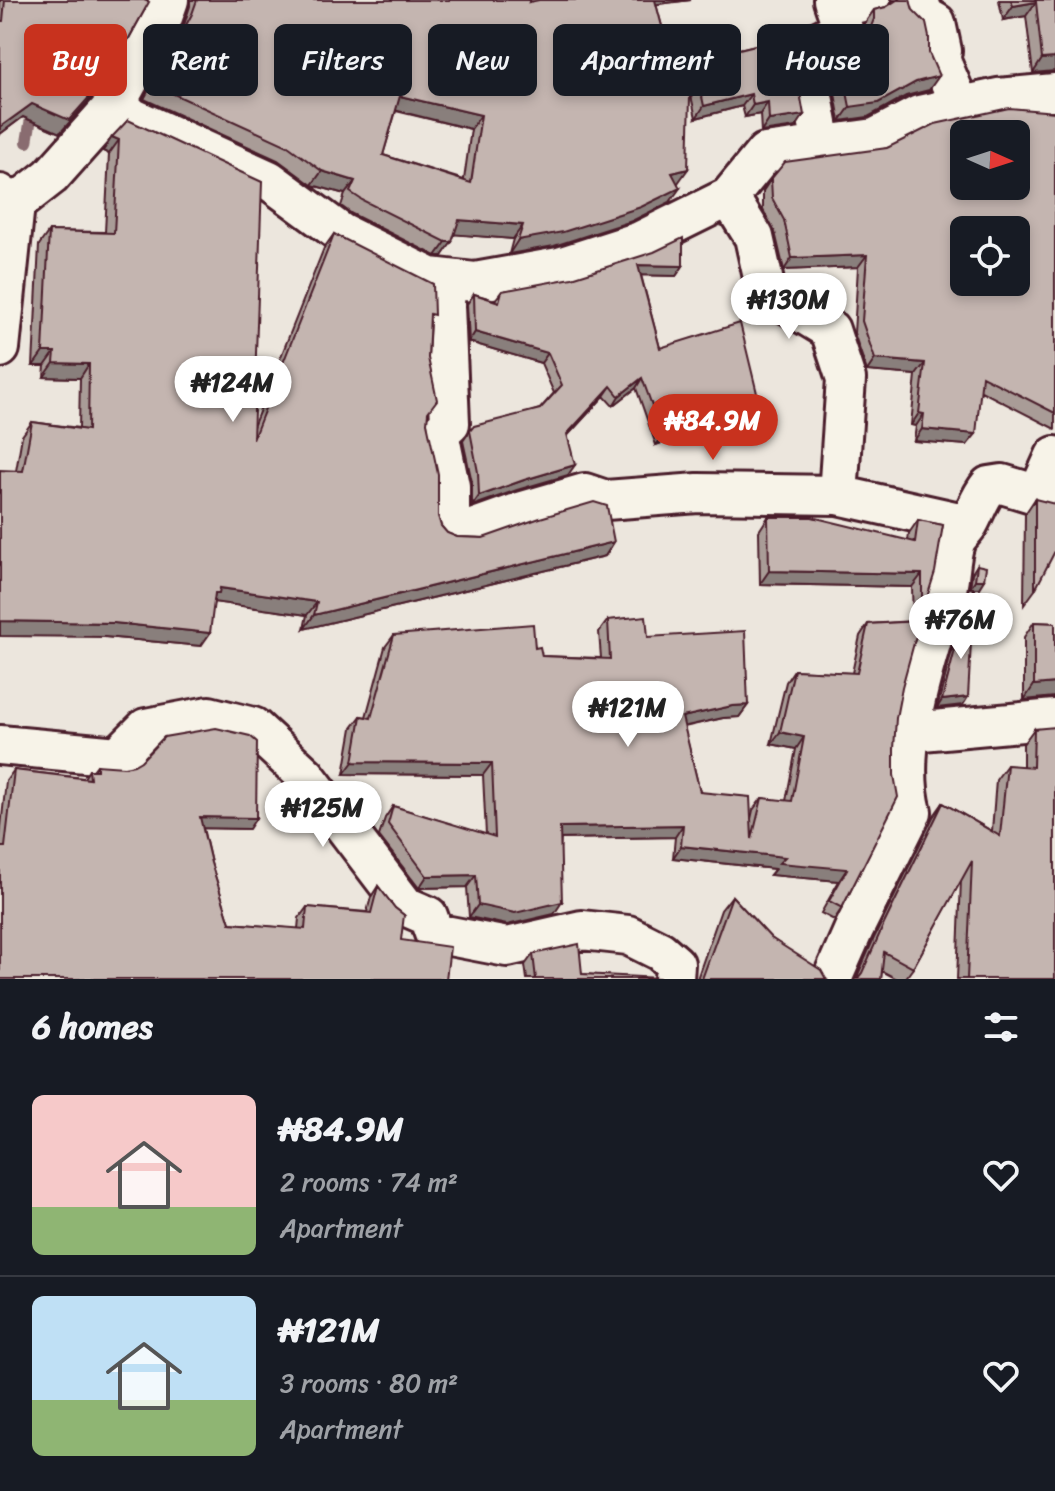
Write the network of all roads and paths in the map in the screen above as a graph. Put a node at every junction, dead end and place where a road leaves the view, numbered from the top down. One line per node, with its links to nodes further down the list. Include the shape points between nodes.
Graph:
1 (169, 0): 5 (street)
2 (919, 0): 6 (street, via 924,16 936,23 940,59)
3 (847, 3): 7 (street, via 843,29 805,53)
4 (1055, 93): 6 (street)
5 (117, 102): 9 (street, via 51,176); 10 (street, via 131,117 269,180 341,233 430,277)
6 (960, 106): 7 (street, via 919,115 875,138)
7 (822, 145): 8 (street, via 765,153)
8 (729, 197): 10 (street, via 640,241 559,267 475,282); 13 (street, via 754,237 766,291 830,330 846,379)
9 (8, 199): 11 (street)
10 (446, 279): 13 (street, via 450,423 439,433 450,486 450,529 467,531 585,493 606,500 698,493)
11 (0, 348)
12 (1055, 456): 14 (street)
13 (838, 495): 15 (street)
14 (1046, 498): 15 (street, via 1002,484 989,486)
15 (968, 524): 17 (street, via 955,541)
16 (1055, 719): 17 (street)
17 (911, 732): 20 (street, via 907,785 912,812)
18 (0, 745): 19 (street, via 118,756 146,728 209,716 253,727 306,776 405,906 428,916 434,933 507,947 582,930 628,935 675,964)
19 (674, 979)
20 (832, 979)

